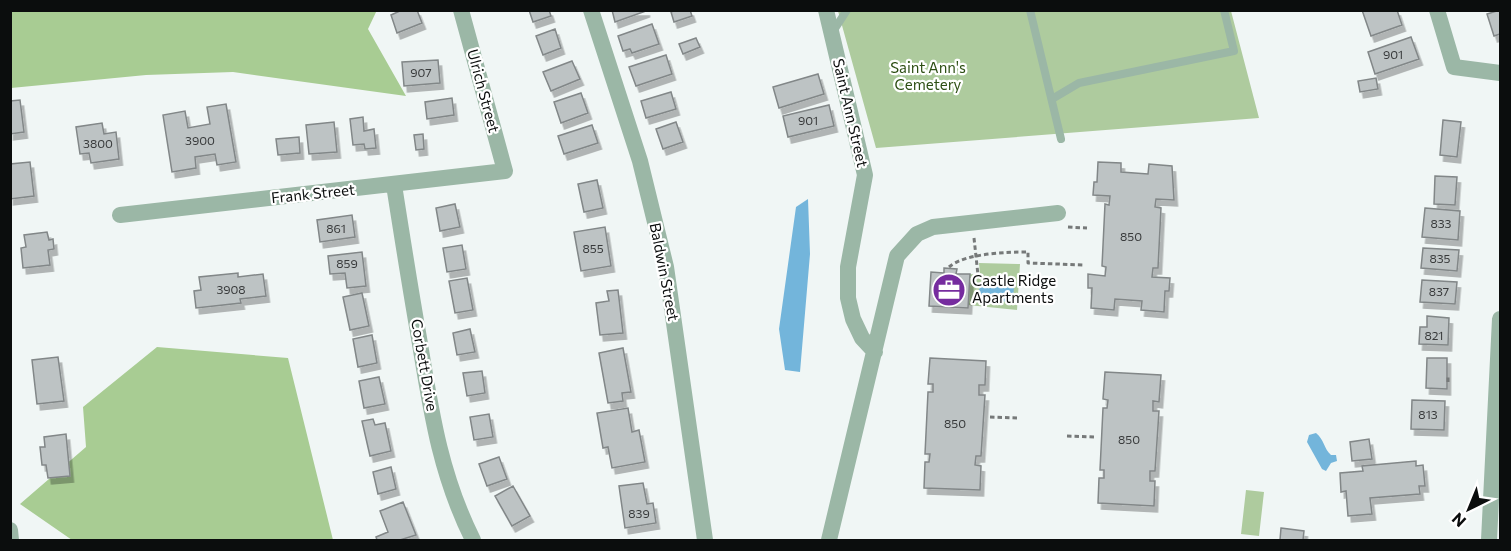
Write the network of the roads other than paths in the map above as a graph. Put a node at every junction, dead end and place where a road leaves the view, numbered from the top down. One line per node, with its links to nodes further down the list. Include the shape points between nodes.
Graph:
1 (461, 10): 12 (street, Ulrich Street)
2 (591, 10): 21 (street, Baldwin Street, via 640,161 666,267)
3 (826, 10): 8 (street, Saint Ann Street)
4 (848, 10): 8 (lane)
5 (1030, 10): 10 (lane)
6 (1224, 10): 10 (lane, via 1234,51 1079,83)
7 (1437, 10): 9 (street, via 1454,67)
8 (832, 34): 17 (street, Saint Ann Street, via 865,176 848,267 848,298 862,338)
9 (1500, 73)
10 (1052, 99): 11 (lane)
11 (1061, 139)
12 (505, 171): 13 (street, Frank Street)
13 (394, 185): 14 (street, Frank Street); 20 (street, Corbett Drive, via 444,472)
14 (120, 215)
15 (1058, 220): 17 (street, via 956,223 933,226 917,234 897,256 891,272)
16 (1500, 319): 23 (street)
17 (875, 352): 22 (street)
18 (10, 530): 19 (street)
19 (11, 540)
20 (473, 540)
21 (705, 540)
22 (829, 540)
23 (1489, 540)

